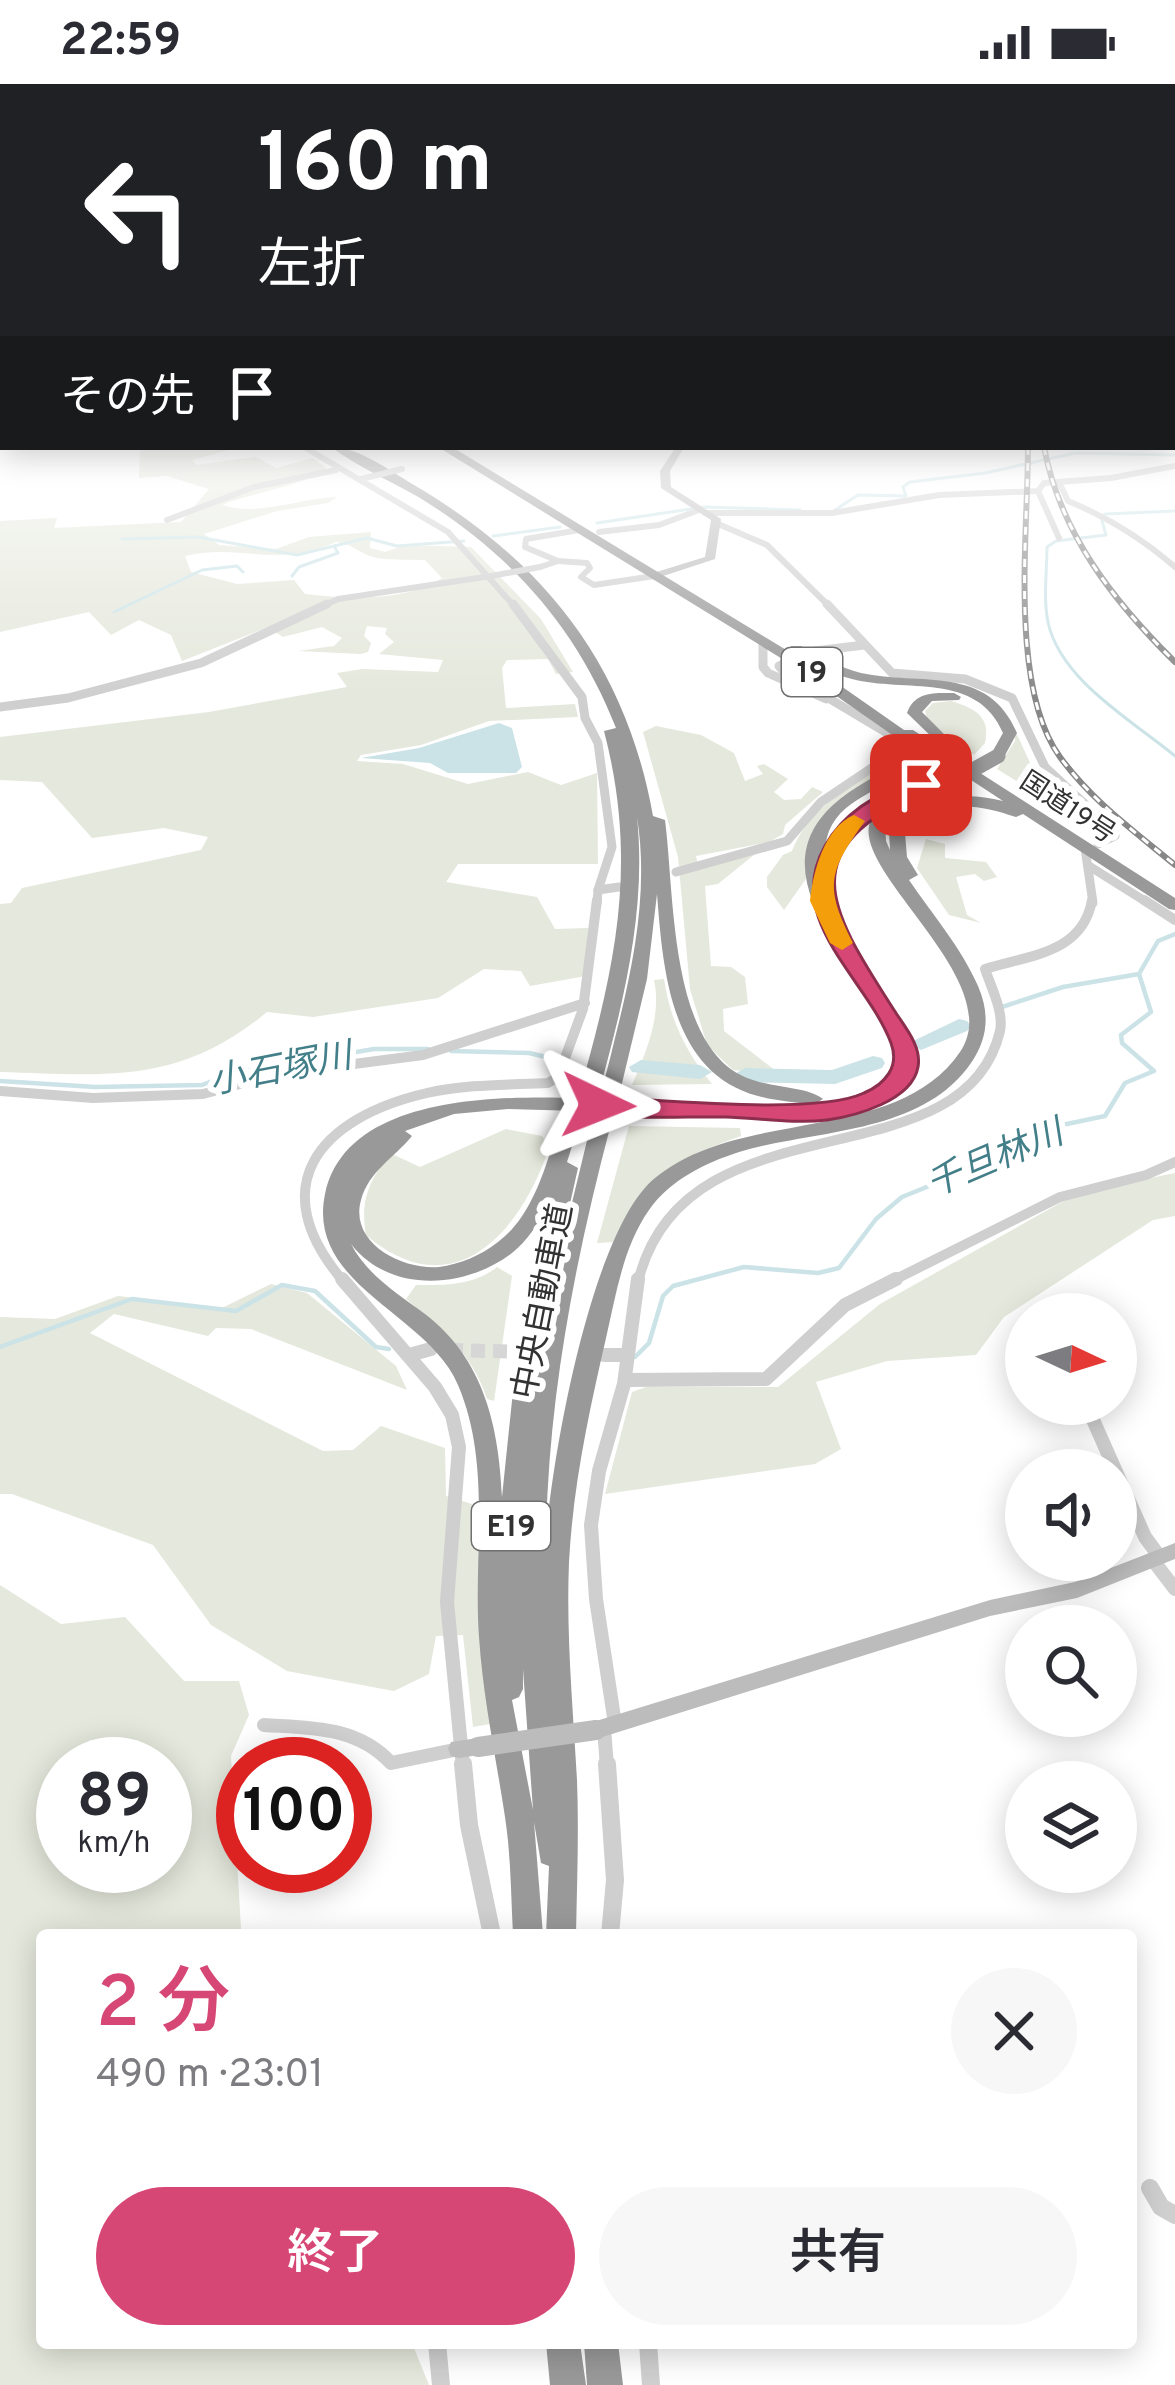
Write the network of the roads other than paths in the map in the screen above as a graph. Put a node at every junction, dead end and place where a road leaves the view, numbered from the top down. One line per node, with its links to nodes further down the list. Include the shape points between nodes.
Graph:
1 (281, 481): 12 (street)
2 (360, 481): 20 (street, via 457,542)
3 (383, 481): 44 (highway, 中央自動車道 / E19, via 485,550 535,600 588,680 616,746 630,814 631,899)
4 (394, 481): 29 (highway, 中央自動車道 / E19, via 476,531 544,594 603,679)
5 (501, 481): 14 (highway, 国道19号 / 19)
6 (516, 481): 15 (highway, 国道19号 / 19)
7 (666, 481): 11 (street)
8 (1067, 481): 9 (street)
9 (1059, 482): 10 (street); 18 (street, via 1068,501 1108,518)
10 (1038, 490): 11 (street, via 939,495 832,513); 16 (street)
11 (699, 510): 13 (street); 15 (street, via 659,525)
12 (167, 520)
13 (716, 523): 19 (street, via 710,560); 23 (street, via 777,549)
14 (579, 530): 17 (street, via 525,541); 19 (highway, 国道19号 / 19)
15 (599, 532): 19 (highway, 国道19号 / 19)
16 (1059, 538)
17 (558, 561): 19 (street, via 587,563 581,577 594,585); 20 (street, bridge)
18 (1175, 567)
19 (659, 574): 21 (highway, 国道19号 / 19); 22 (highway, 国道19号 / 19)
20 (489, 577): 27 (street, via 338,599 201,663); 36 (street, via 582,697 598,743 612,847)
21 (732, 615): 28 (highway, via 854,675 946,686 988,700 1002,710 1010,734); 31 (highway, 国道19号 / 19)
22 (763, 642): 25 (highway, 国道19号 / 19); 26 (street, via 768,673)
23 (864, 645): 24 (street); 32 (street, via 892,674 965,679 1012,698 1046,766 1114,831)
24 (815, 651)
25 (790, 662): 26 (street, via 779,667); 32 (highway, 国道19号 / 19); 38 (highway, via 906,738 916,753 822,829 812,871)
26 (839, 702): 33 (street, via 892,736 891,755 829,791 788,841)
27 (0, 707)
28 (992, 755): 30 (highway, bridge); 31 (highway, via 997,731 982,706 940,695 917,705 927,729)
29 (634, 759): 42 (highway, via 653,796 680,1005 701,1055 763,1093 844,1097 891,1072); 44 (highway, 中央自動車道 / E19, via 646,829 642,953)
30 (958, 774): 35 (highway, via 878,819 877,847); 38 (highway, via 887,799 855,820 830,857)
31 (1060, 820): 32 (highway, 国道19号 / 19)
32 (1090, 853): 35 (highway, via 1008,807 937,804 896,832); 37 (highway, 国道19号 / 19); 39 (highway, 国道19号); 40 (street); 50 (street, via 1093,904 1082,933 985,969 1000,1031 962,1091 923,1116 732,1169 674,1205 647,1248)
33 (676, 872)
34 (619, 887): 36 (street)
35 (911, 889): 45 (highway, via 975,1002 978,1035 940,1084)
36 (598, 890): 41 (street)
37 (1175, 894)
38 (821, 901): 42 (highway)
39 (1175, 905)
40 (1175, 920)
41 (585, 1003): 43 (street, via 435,1049 203,1094); 48 (street, via 554,1081 453,1088 391,1104 334,1135 305,1174 305,1230)
42 (897, 1031): 58 (highway, via 906,1056 899,1080 855,1106 452,1108 371,1140 338,1180 338,1244 456,1357 477,1403 502,1730)
43 (0, 1091)
44 (587, 1112): 45 (highway, via 556,1170 539,1204 488,1261 446,1274 403,1270 367,1254 348,1224 362,1168 400,1137 450,1118 522,1112 771,1120); 58 (highway, 中央自動車道 / E19, via 536,1296 516,1431 510,1686); 61 (highway, 中央自動車道 / E19, via 534,1514 539,1702)
45 (872, 1114): 62 (highway, via 698,1162 656,1188 609,1274 570,1435 559,1532)
46 (1175, 1162): 51 (street, via 1060,1196 845,1305 766,1378)
47 (431, 1349): 48 (street)
48 (409, 1355): 57 (street, via 452,1415 459,1448 447,1602)
49 (604, 1355): 50 (street)
50 (626, 1355): 51 (street)
51 (625, 1380): 56 (street, via 590,1528)
52 (1094, 1425): 53 (street, via 1145,1537)
53 (1162, 1556): 54 (street); 56 (street, via 1077,1590 990,1608)
54 (1175, 1588)
55 (265, 1724): 57 (street, via 349,1733 391,1763)
56 (605, 1727): 57 (street, bridge); 63 (street)
57 (469, 1748): 59 (street, via 469,1826)
58 (520, 1822): 60 (highway, 中央自動車道 / E19)
59 (491, 1929)
60 (528, 1929)
61 (558, 1929)
62 (559, 1929)
63 (611, 1929)
64 (1150, 2188): 65 (street)
65 (1175, 2215)
66 (438, 2349): 70 (street)
67 (564, 2349): 71 (highway)
68 (602, 2349): 72 (highway)
69 (649, 2349): 73 (street)
70 (441, 2385)
71 (568, 2385)
72 (605, 2385)
73 (651, 2385)

